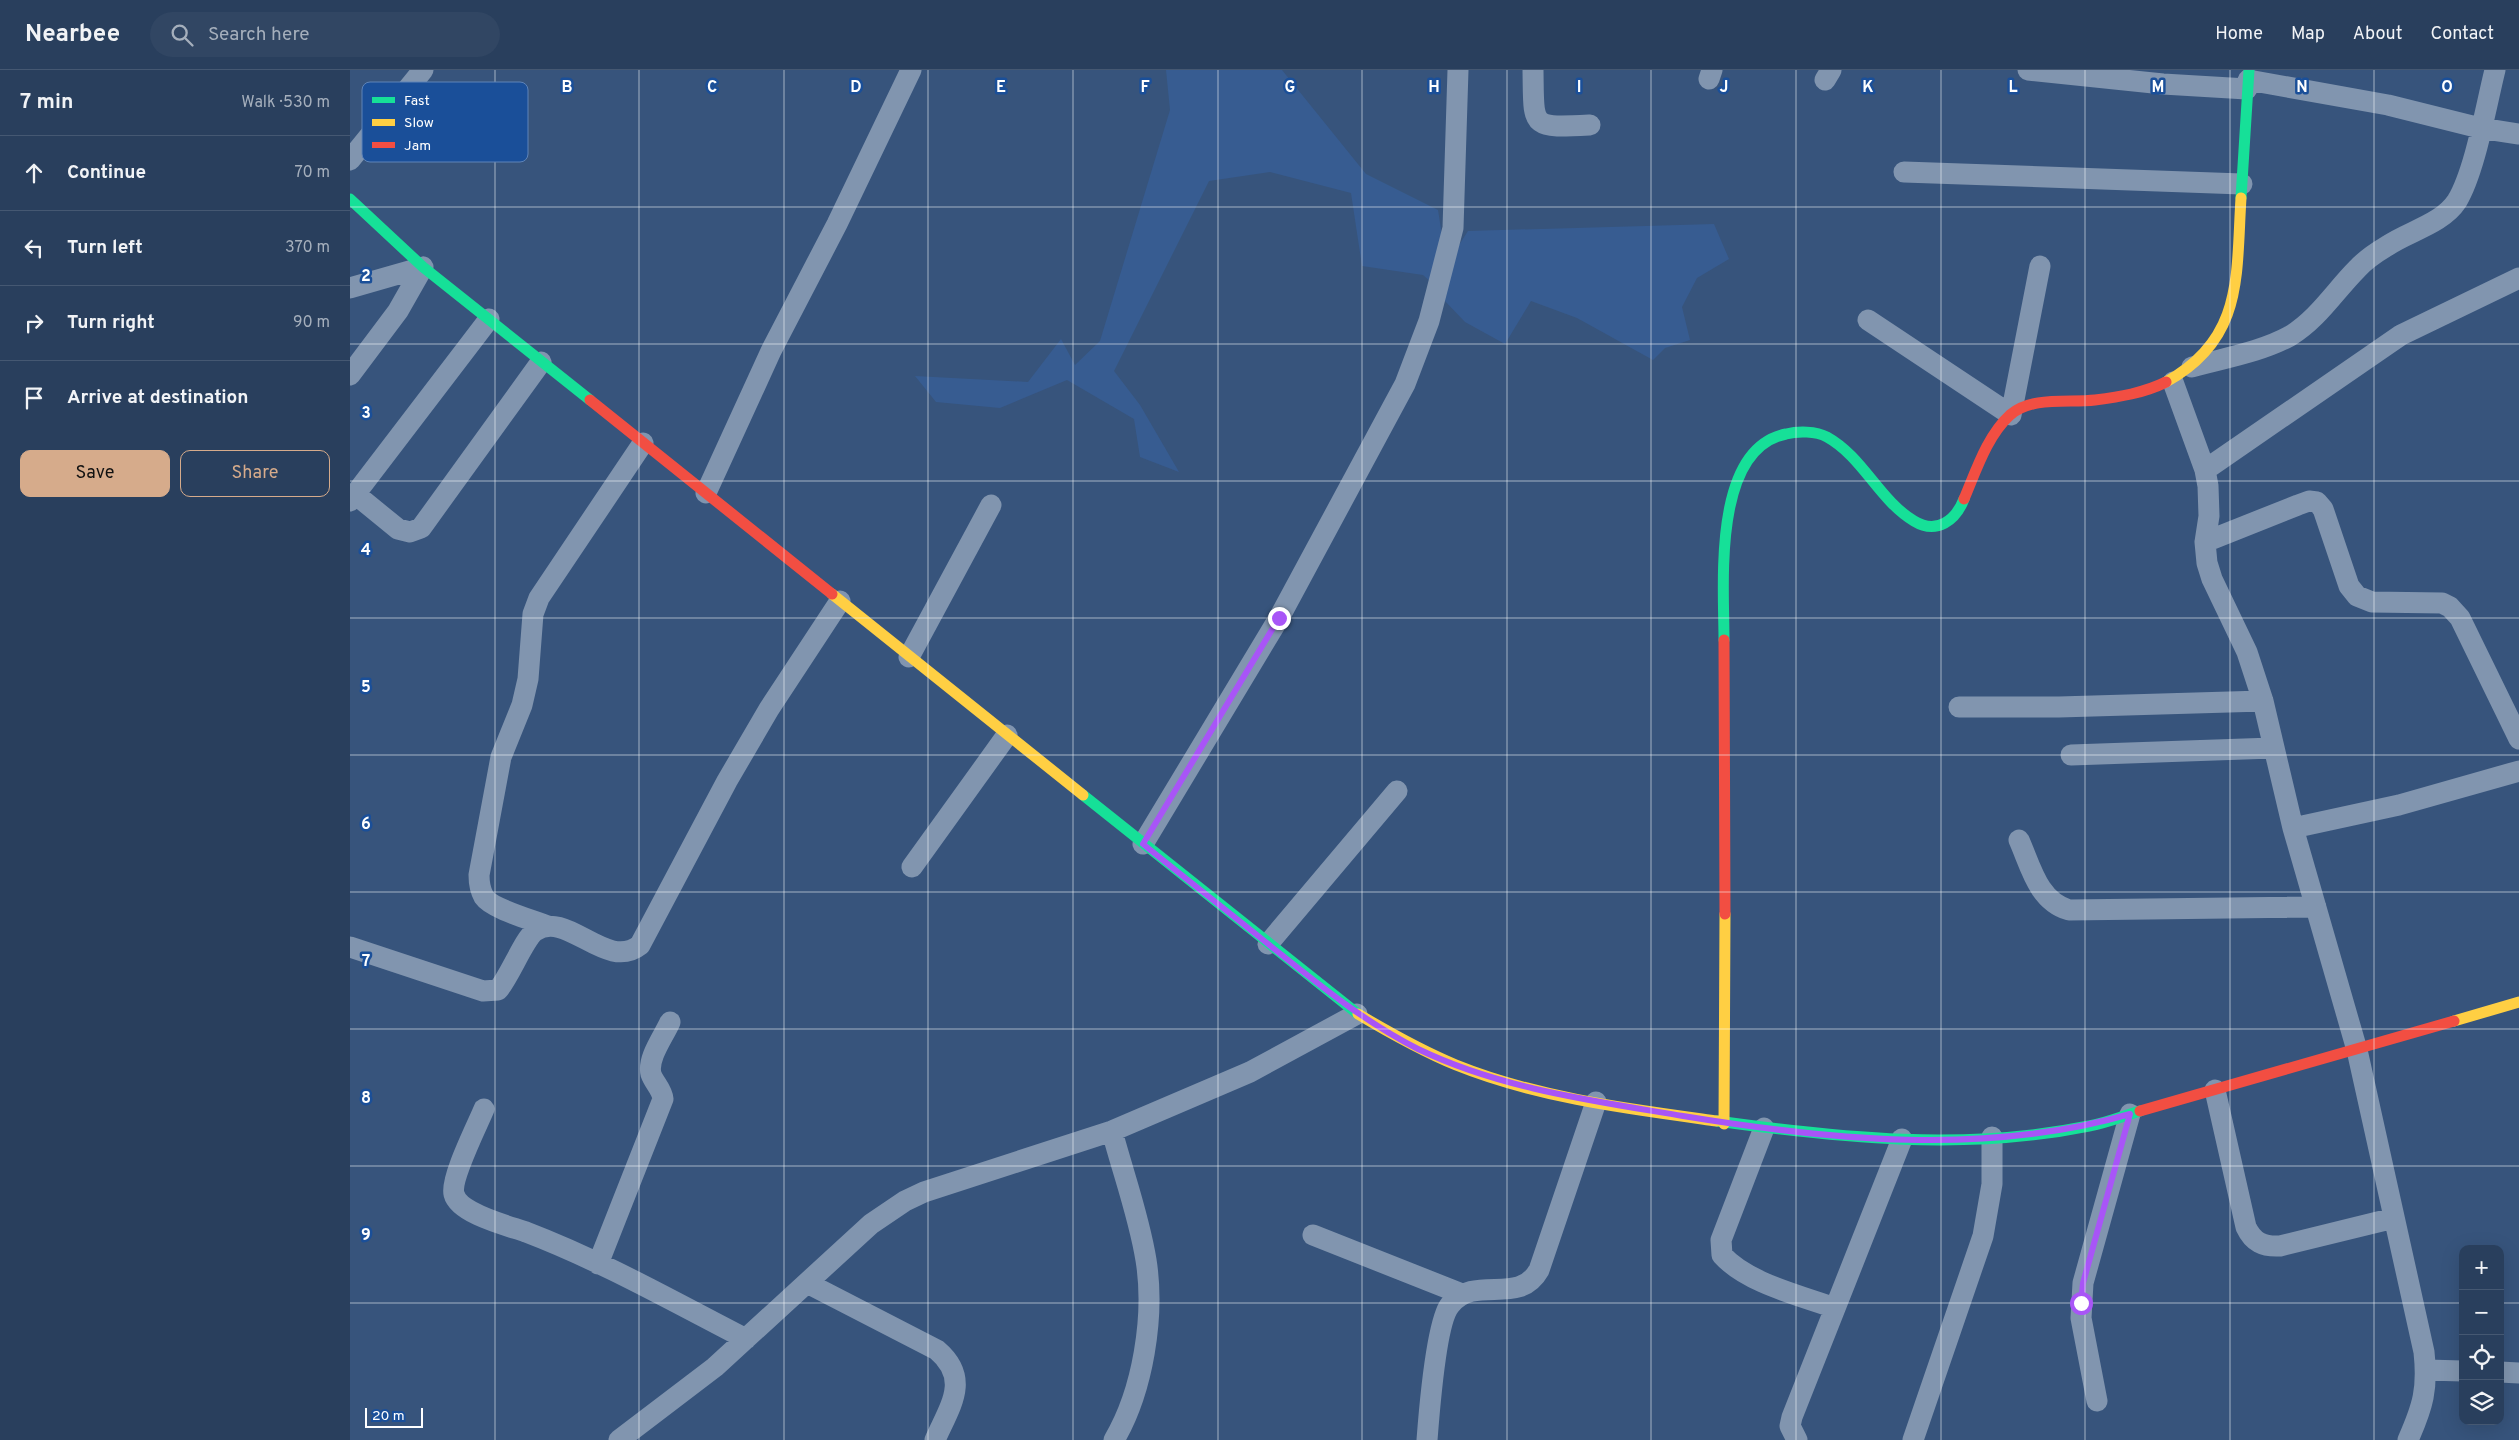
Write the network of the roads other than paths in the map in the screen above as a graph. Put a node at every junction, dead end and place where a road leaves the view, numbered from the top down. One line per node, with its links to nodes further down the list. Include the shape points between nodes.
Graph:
1 (423, 70): 8 (street)
2 (912, 70): 30 (street, via 771,351)
3 (1458, 70): 46 (street, via 1453,228 1429,321 1405,384 1279,618)
4 (1533, 70): 9 (street, via 1537,120 1559,127)
5 (2028, 70): 7 (street, via 2154,83)
6 (2495, 70): 10 (street)
7 (2248, 80): 10 (street, via 2388,105); 15 (street)
8 (413, 82)
9 (1590, 125)
10 (2480, 128): 11 (street); 24 (street, via 2465,182 2452,207 2432,222 2389,244 2358,268 2316,316 2291,335 2268,346)
11 (2519, 134)
12 (362, 145): 13 (street)
13 (350, 160)
14 (1904, 172): 15 (street)
15 (2242, 184): 24 (street, via 2235,286 2228,315 2218,336)
16 (350, 199): 18 (street)
17 (2040, 266): 27 (street)
18 (423, 267): 20 (street); 21 (street); 25 (street, via 398,311)
19 (2519, 278): 29 (street, via 2401,335)
20 (350, 288)
21 (489, 320): 23 (street); 31 (street)
22 (1868, 320): 27 (street)
23 (541, 362): 28 (street); 31 (street, via 421,528 410,532 398,530)
24 (2192, 367): 26 (street)
25 (350, 375)
26 (2173, 382): 27 (street, via 2113,399 2029,404); 29 (street)
27 (2010, 415): 60 (street, via 1996,431 1958,514 1941,524 1924,526 1908,518 1844,448 1824,436 1786,433 1767,440 1749,456 1740,477 1731,503 1725,571)
28 (643, 443): 30 (street); 49 (street, via 539,598 533,614 528,679 522,705 501,757 479,875 480,887 485,899 495,905)
29 (2205, 470): 33 (street, via 2210,501)
30 (706, 493): 34 (street)
31 (353, 497)
32 (991, 505): 35 (street)
33 (2205, 542): 36 (street, via 2212,579 2246,652); 39 (street, via 2309,501 2317,502 2323,509 2349,586 2357,596 2372,602 2442,603 2460,618)
34 (840, 601): 35 (street); 49 (street, via 769,709 727,781 640,945 624,952 608,951 576,934)
35 (909, 657): 38 (street)
36 (2263, 701): 37 (street); 40 (street)
37 (1959, 707)
38 (1007, 735): 46 (street); 47 (street)
39 (2519, 740)
40 (2273, 748): 41 (street); 44 (street)
41 (2071, 755)
42 (2519, 771): 44 (street, via 2399,805)
43 (1397, 791): 50 (street)
44 (2293, 828): 48 (street)
45 (2019, 840): 48 (street, via 2042,894 2056,906 2069,910)
46 (1143, 844): 50 (street)
47 (912, 867)
48 (2316, 907): 55 (street)
49 (548, 926): 51 (street, via 534,931 498,990 483,991)
50 (1268, 944): 53 (street)
51 (350, 947)
52 (2519, 1002): 55 (street)
53 (1357, 1014): 57 (street, via 1458,1066); 62 (street, via 1250,1072)
54 (670, 1022): 67 (street, via 651,1066 651,1074 663,1099)
55 (2357, 1050): 56 (street); 65 (street)
56 (2215, 1090): 59 (street); 65 (street, via 2251,1238 2269,1247 2280,1246)
57 (1596, 1102): 60 (street); 69 (street, via 1533,1280 1522,1287 1477,1289)
58 (484, 1109): 67 (street, via 454,1181 454,1195 460,1204 476,1214)
59 (2130, 1114): 63 (street, via 2090,1126); 76 (street, via 2083,1283 2081,1318)
60 (1724, 1124): 61 (street)
61 (1764, 1128): 64 (street); 70 (street, via 1721,1240 1722,1255 1733,1268 1750,1276)
62 (1112, 1131): 68 (street, via 905,1201 871,1224); 79 (street, via 1146,1260 1148,1314 1147,1338 1132,1400)
63 (1992, 1137): 64 (street); 82 (street, via 1992,1184 1982,1236)
64 (1902, 1139): 70 (street)
65 (2394, 1218): 72 (street)
66 (1313, 1235): 69 (street)
67 (598, 1264): 71 (street)
68 (807, 1283): 71 (street); 78 (street, via 937,1350 949,1360 956,1385)
69 (1462, 1294): 80 (street, via 1449,1306 1442,1326)
70 (1835, 1308): 81 (street, via 1792,1417 1790,1426)
71 (746, 1339): 77 (street, via 715,1368)
72 (2426, 1370): 73 (street); 83 (street, via 2422,1407)
73 (2459, 1371)
74 (2504, 1372): 75 (street)
75 (2519, 1373)
76 (2097, 1402)
77 (619, 1440)
78 (935, 1440)
79 (1114, 1440)
80 (1427, 1440)
81 (1797, 1440)
82 (1913, 1440)
83 (2408, 1440)

